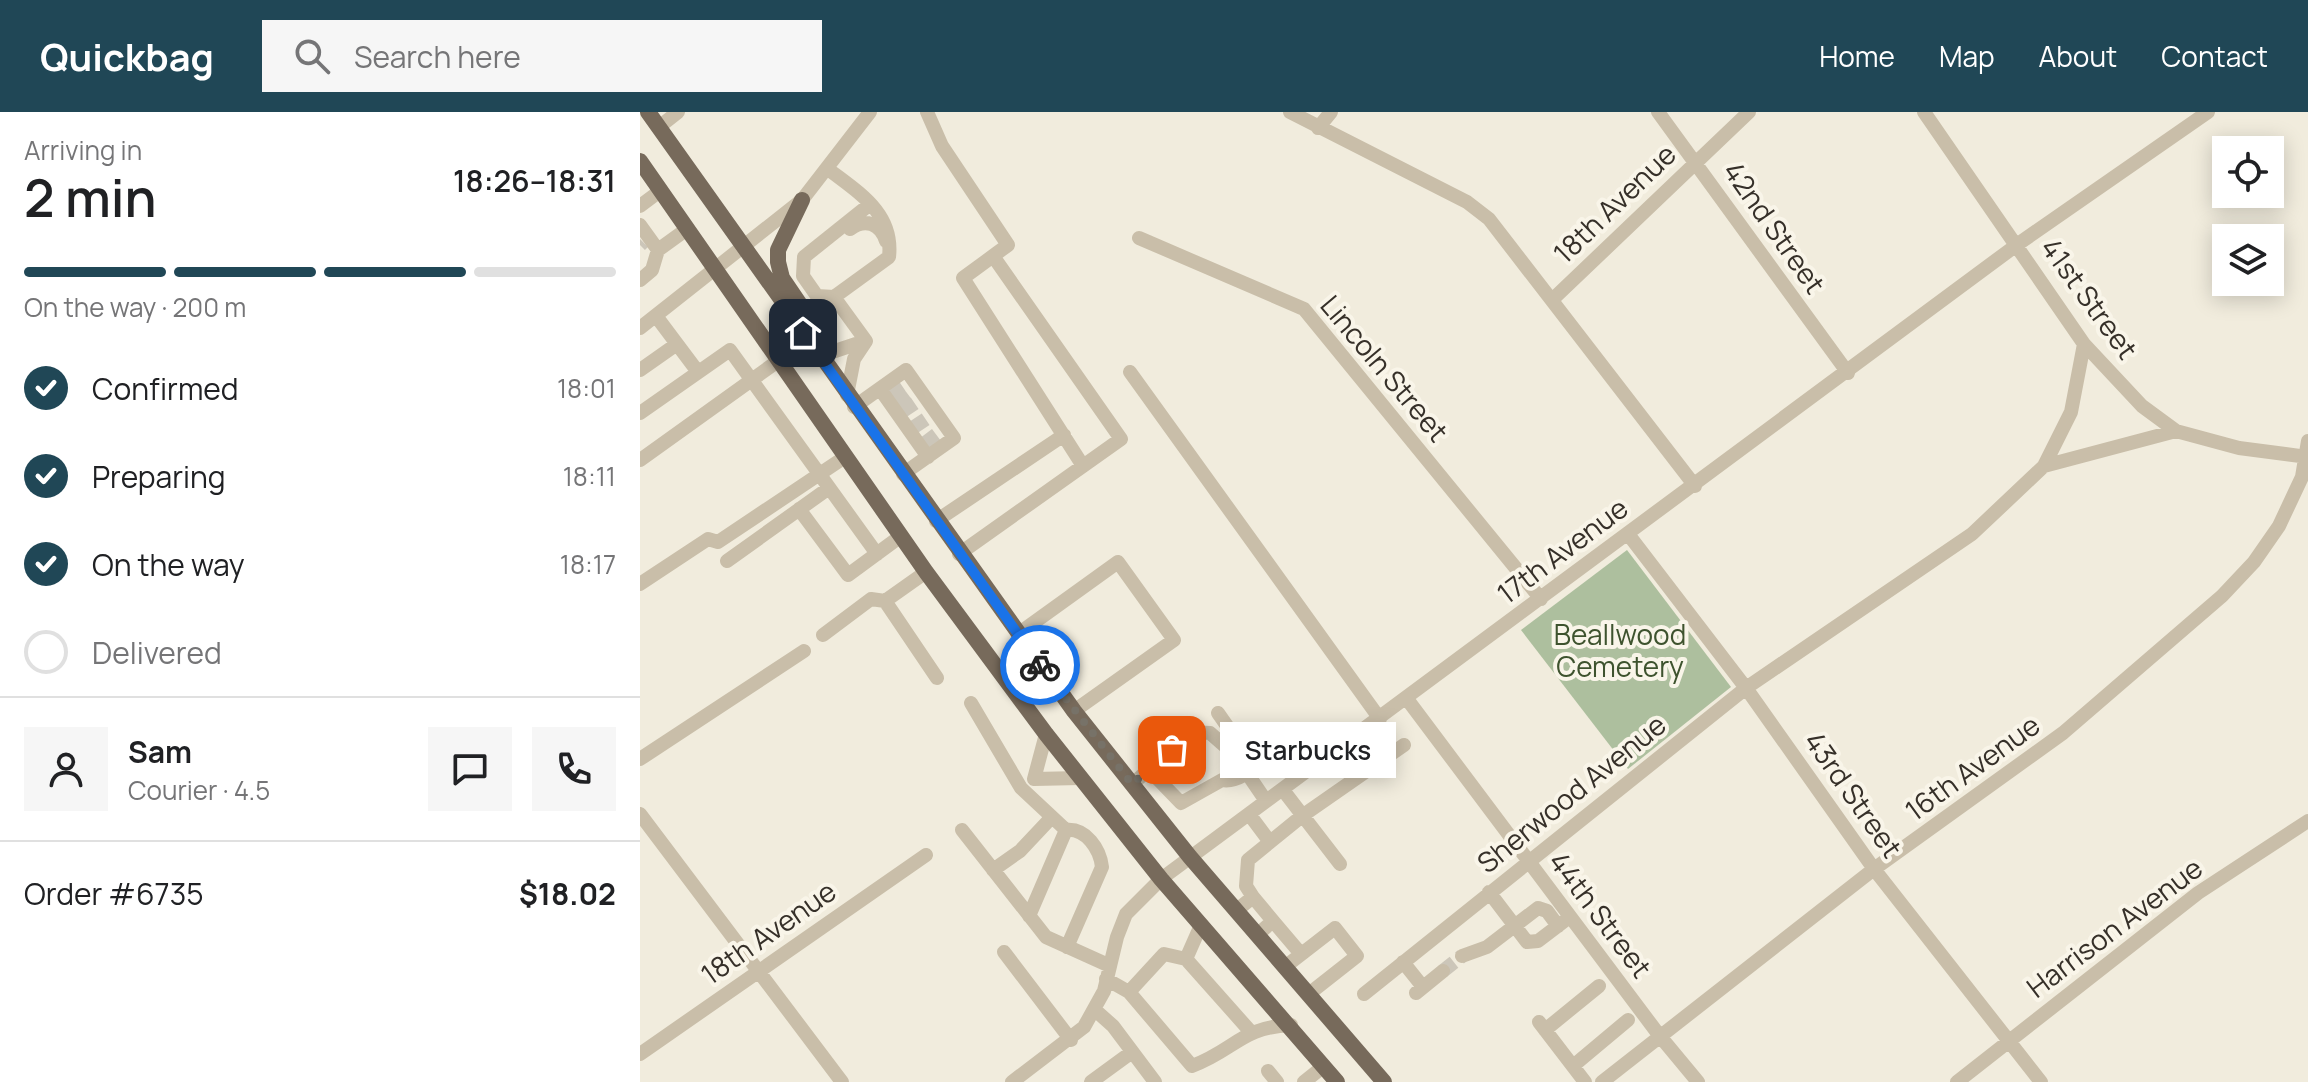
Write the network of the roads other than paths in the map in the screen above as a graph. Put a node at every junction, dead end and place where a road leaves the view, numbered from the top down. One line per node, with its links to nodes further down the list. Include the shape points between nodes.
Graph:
1 (648, 112): 11 (main road)
2 (678, 112): 11 (street)
3 (870, 112): 15 (street)
4 (927, 112): 26 (street, via 942,146 1008,245)
5 (1290, 112): 12 (street)
6 (1331, 112): 12 (street)
7 (1658, 112): 13 (street, 42nd Street)
8 (1749, 112): 13 (street, 18th Avenue)
9 (1924, 112): 24 (street, 41st Street)
10 (2205, 113): 24 (street, 17th Avenue)
11 (659, 127): 25 (main road)
12 (1318, 128): 32 (street, via 1467,202 1511,243)
13 (1696, 159): 32 (street, 18th Avenue); 43 (street, 42nd Street)
14 (640, 161): 16 (main road)
15 (828, 169): 17 (street); 18 (street)
16 (660, 191): 19 (street); 21 (main road)
17 (802, 200): 25 (street); 38 (main road, via 778,250 778,262 782,278 816,328)
18 (869, 205): 27 (street); 28 (street, via 887,223)
19 (640, 206)
20 (640, 225): 23 (street)
21 (687, 229): 23 (street); 29 (main road)
22 (1139, 238): 68 (street, Lincoln Street, via 1304,309)
23 (650, 244): 30 (street, via 652,270)
24 (2018, 244): 37 (street, 41st Street); 43 (street, 17th Avenue)
25 (744, 248): 29 (street); 38 (main road)
26 (993, 256): 48 (street, via 963,278); 53 (street, via 1121,439)
27 (804, 257): 28 (street, via 863,222 882,231); 31 (street, via 801,266 808,286 823,299)
28 (889, 257): 31 (street)
29 (716, 271): 33 (street); 39 (main road)
30 (640, 280)
31 (834, 297): 35 (street)
32 (1552, 300): 57 (street)
33 (656, 316): 34 (street); 36 (street)
34 (640, 328)
35 (866, 341): 38 (street); 45 (street, via 854,359)
36 (677, 344): 40 (street); 41 (street)
37 (2084, 344): 47 (street, 41st Street, via 2142,406); 54 (street, Sherwood Avenue, via 2071,412)
38 (819, 355): 45 (main road)
39 (778, 361): 44 (street); 50 (main road)
40 (640, 370)
41 (698, 372): 44 (street, via 730,350); 46 (street)
42 (1130, 372): 79 (street)
43 (1848, 373): 57 (street, 17th Avenue)
44 (751, 380): 52 (street); 55 (street)
45 (850, 401): 56 (main road); 56 (street, via 915,414)
46 (640, 413)
47 (2176, 431): 51 (street, 41st Street, via 2239,448); 54 (street, Sherwood Avenue)
48 (1064, 435): 53 (street); 60 (street)
49 (2308, 441): 51 (street, 16th Avenue)
50 (845, 457): 55 (street); 62 (main road)
51 (2306, 457): 108 (street, 16th Avenue, via 2279,526 2222,596 2063,733)
52 (640, 460)
53 (1083, 466): 64 (street)
54 (2044, 466): 74 (street, Sherwood Avenue, via 1972,534)
55 (818, 473): 58 (street); 67 (street, via 718,542 708,539)
56 (903, 474): 60 (main road)
57 (1695, 486): 61 (street, 17th Avenue)
58 (829, 488): 59 (street); 63 (street)
59 (799, 509): 63 (street, via 848,575); 65 (street)
60 (936, 521): 64 (main road)
61 (1628, 534): 68 (street, 17th Avenue); 74 (street, 43rd Street)
62 (901, 536): 63 (street); 66 (main road)
63 (877, 554)
64 (959, 554): 70 (main road)
65 (727, 561)
66 (926, 572): 69 (street); 81 (main road)
67 (640, 584)
68 (1541, 599): 75 (street, 17th Avenue)
69 (885, 601): 71 (street, via 871,599); 73 (street)
70 (1018, 634): 77 (main road); 77 (street, via 1118,562 1174,640)
71 (823, 635)
72 (804, 651): 85 (street)
73 (937, 678)
74 (1746, 688): 106 (street, Sherwood Avenue); 108 (street, 43rd Street)
75 (1407, 699): 79 (street, 17th Avenue); 106 (street, 44th Street)
76 (971, 703): 93 (street)
77 (1074, 711): 92 (main road)
78 (1218, 713): 87 (street)
79 (1380, 719): 80 (street, 17th Avenue)
80 (1364, 730): 86 (street); 94 (street, 17th Avenue)
81 (1046, 734): 89 (main road); 90 (street)
82 (1404, 745): 86 (street)
83 (1224, 746): 87 (street); 88 (street, via 1216,736 1201,732 1153,763); 91 (street, via 1229,765)
84 (1277, 751): 87 (street)
85 (640, 759)
86 (1384, 759): 98 (street)
87 (1250, 770): 91 (street); 95 (street)
88 (1150, 771): 91 (street, via 1181,803); 92 (street)
89 (1080, 778): 90 (street); 110 (main road)
90 (1034, 779): 93 (street)
91 (1222, 780)
92 (1132, 784): 105 (main road)
93 (1021, 788): 99 (street)
94 (1283, 790): 95 (street, 17th Avenue); 98 (street)
95 (1266, 801): 97 (street, 17th Avenue)
96 (640, 814): 127 (street)
97 (1249, 814): 103 (street); 105 (street, 17th Avenue)
98 (1302, 816): 103 (street); 107 (street)
99 (1051, 818): 102 (street); 109 (street)
100 (2308, 821): 140 (street, Harrison Avenue, via 2198,893)
101 (962, 830): 109 (street)
102 (1066, 830): 114 (street); 120 (street, via 1078,830 1094,845 1102,867)
103 (1270, 842): 112 (street, via 1248,860 1246,886)
104 (926, 855): 127 (street, 18th Avenue)
105 (1190, 857): 110 (street, 17th Avenue); 113 (main road)
106 (1528, 861): 111 (street, Sherwood Avenue); 116 (street, 44th Street)
107 (1340, 864)
108 (1874, 869): 138 (street, 16th Avenue); 140 (street, 43rd Street)
109 (993, 870): 114 (street)
110 (1161, 879): 117 (main road); 129 (street, 17th Avenue, via 1126,914)
111 (1489, 892): 118 (street); 125 (street, Sherwood Avenue)
112 (1253, 897): 113 (street); 115 (street)
113 (1237, 910): 119 (main road)
114 (1029, 916): 120 (street, via 1046,937)
115 (1273, 921): 119 (street); 122 (street)
116 (1564, 921): 118 (street, via 1543,908); 118 (street, via 1533,943); 138 (street, 44th Street)
117 (1201, 925): 124 (street); 136 (main road)
118 (1515, 925): 123 (street, via 1487,947)
119 (1258, 934): 126 (main road)
120 (1067, 947): 129 (street)
121 (1004, 952): 139 (street)
122 (1301, 954): 126 (street); 132 (street, via 1335,928 1357,956)
123 (1462, 956)
124 (1186, 959): 131 (street, via 1164,954); 137 (street)
125 (1403, 962): 128 (street, via 1420,990); 133 (street, Sherwood Avenue)
126 (1286, 966): 132 (main road)
127 (756, 971): 142 (street, 18th Avenue); 145 (street)
128 (1443, 971)
129 (1107, 972): 131 (street); 134 (street, 17th Avenue)
130 (1599, 986): 144 (street, via 1542,1026)
131 (1129, 992): 137 (street, via 1192,1066 1218,1056)
132 (1310, 993): 151 (main road)
133 (1364, 994)
134 (1095, 1010): 139 (street, 17th Avenue); 141 (street)
135 (1628, 1020): 144 (street)
136 (1291, 1025): 137 (street); 143 (main road)
137 (1250, 1031)
138 (1659, 1035): 153 (street, 16th Avenue); 154 (street, 44th Street)
139 (1071, 1040): 146 (street, 17th Avenue)
140 (2009, 1041): 155 (street, Harrison Avenue); 156 (street, 43rd Street)
141 (1132, 1052): 147 (street); 148 (street)
142 (640, 1054)
143 (1324, 1066): 149 (street); 150 (main road)
144 (1573, 1066): 152 (street)
145 (842, 1082)
146 (1012, 1082)
147 (1091, 1082)
148 (1155, 1082)
149 (1304, 1082)
150 (1337, 1082)
151 (1384, 1082)
152 (1585, 1082)
153 (1602, 1082)
154 (1698, 1082)
155 (1957, 1082)
156 (2041, 1082)

